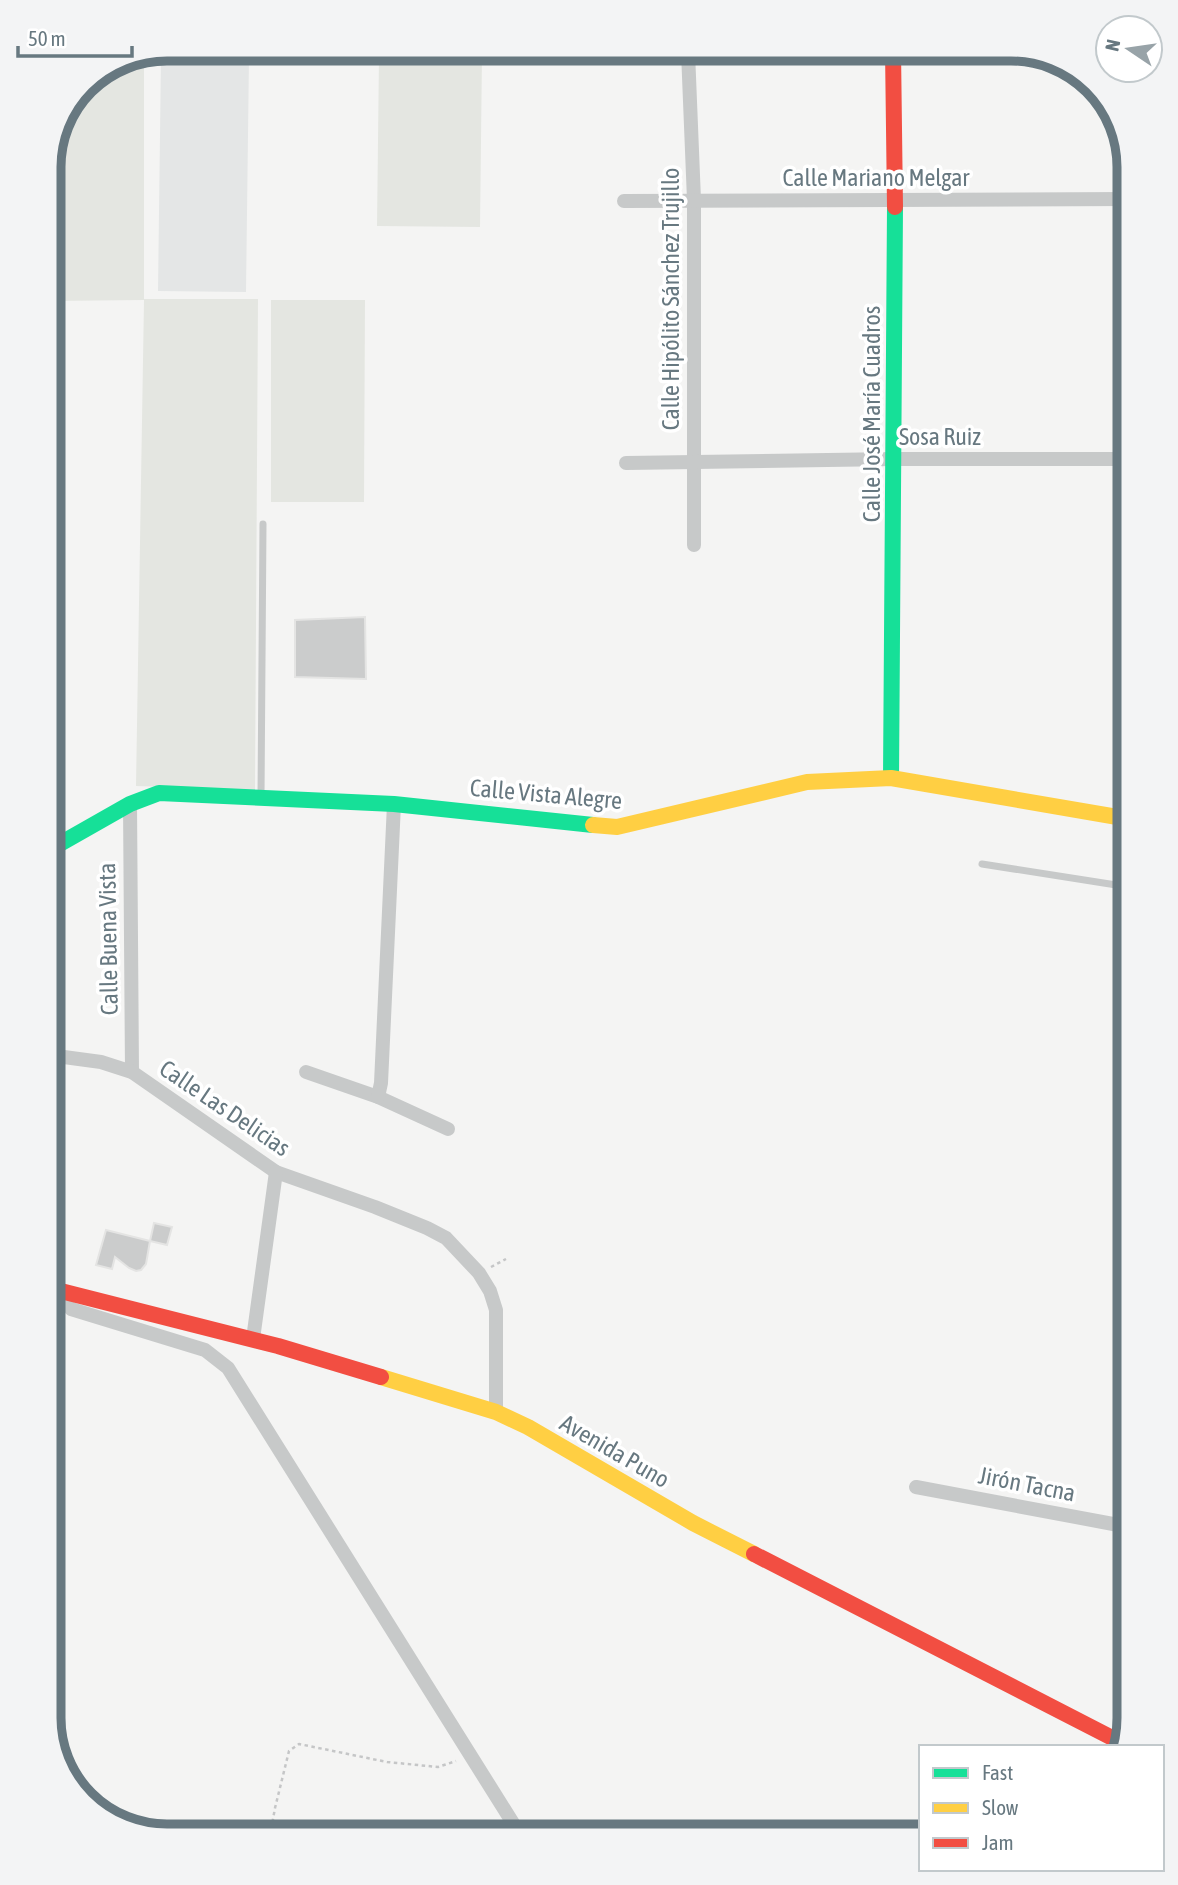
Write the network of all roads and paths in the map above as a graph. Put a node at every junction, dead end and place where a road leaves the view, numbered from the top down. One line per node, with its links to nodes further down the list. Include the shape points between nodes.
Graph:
1 (688, 61): 5 (street, Calle Hipólito Sánchez Trujillo)
2 (893, 61): 3 (street, Calle José María Cuadros)
3 (895, 199): 4 (street, Calle Mariano Melgar); 5 (street, Calle Mariano Melgar); 7 (street, Calle José María Cuadros)
4 (1117, 199)
5 (694, 200): 6 (street, Calle Mariano Melgar); 9 (street, Calle Hipólito Sánchez Trujillo)
6 (624, 201)
7 (893, 459): 8 (street, Sosa Ruiz); 9 (street, Sosa Ruiz); 13 (street, Calle José María Cuadros)
8 (1117, 459)
9 (693, 462): 10 (street, Sosa Ruiz); 12 (street, Calle Hipólito Sánchez Trujillo)
10 (626, 463)
11 (263, 524): 14 (lane)
12 (694, 545)
13 (891, 778): 16 (street, Calle Vista Alegre, via 807,782 617,827); 17 (street, Calle Vista Alegre)
14 (261, 798): 15 (street, Calle Vista Alegre, via 159,793); 16 (street, Calle Vista Alegre)
15 (130, 804): 18 (street, Calle Vista Alegre); 22 (street, Calle Buena Vista)
16 (394, 804): 24 (street)
17 (1117, 817)
18 (61, 843)
19 (982, 864): 20 (lane)
20 (1117, 885)
21 (61, 1057): 22 (street, Calle Las Delicias)
22 (132, 1072): 26 (street, Calle Las Delicias)
23 (306, 1073): 24 (street)
24 (378, 1097): 25 (street)
25 (448, 1129)
26 (276, 1172): 29 (street); 30 (street, Calle Las Delicias, via 427,1228 446,1238 479,1273 496,1310)
27 (61, 1290): 29 (street, Avenida Puno)
28 (61, 1298): 34 (street, via 71,1309 205,1350 228,1368)
29 (253, 1339): 30 (street, Avenida Puno)
30 (496, 1412): 33 (street, Avenida Puno, via 693,1523)
31 (916, 1487): 32 (street, Jirón Tacna)
32 (1117, 1525)
33 (1114, 1739)
34 (470, 1756): 35 (path, via 438,1767 299,1744 289,1751); 36 (street)
35 (272, 1824)
36 (514, 1824)

